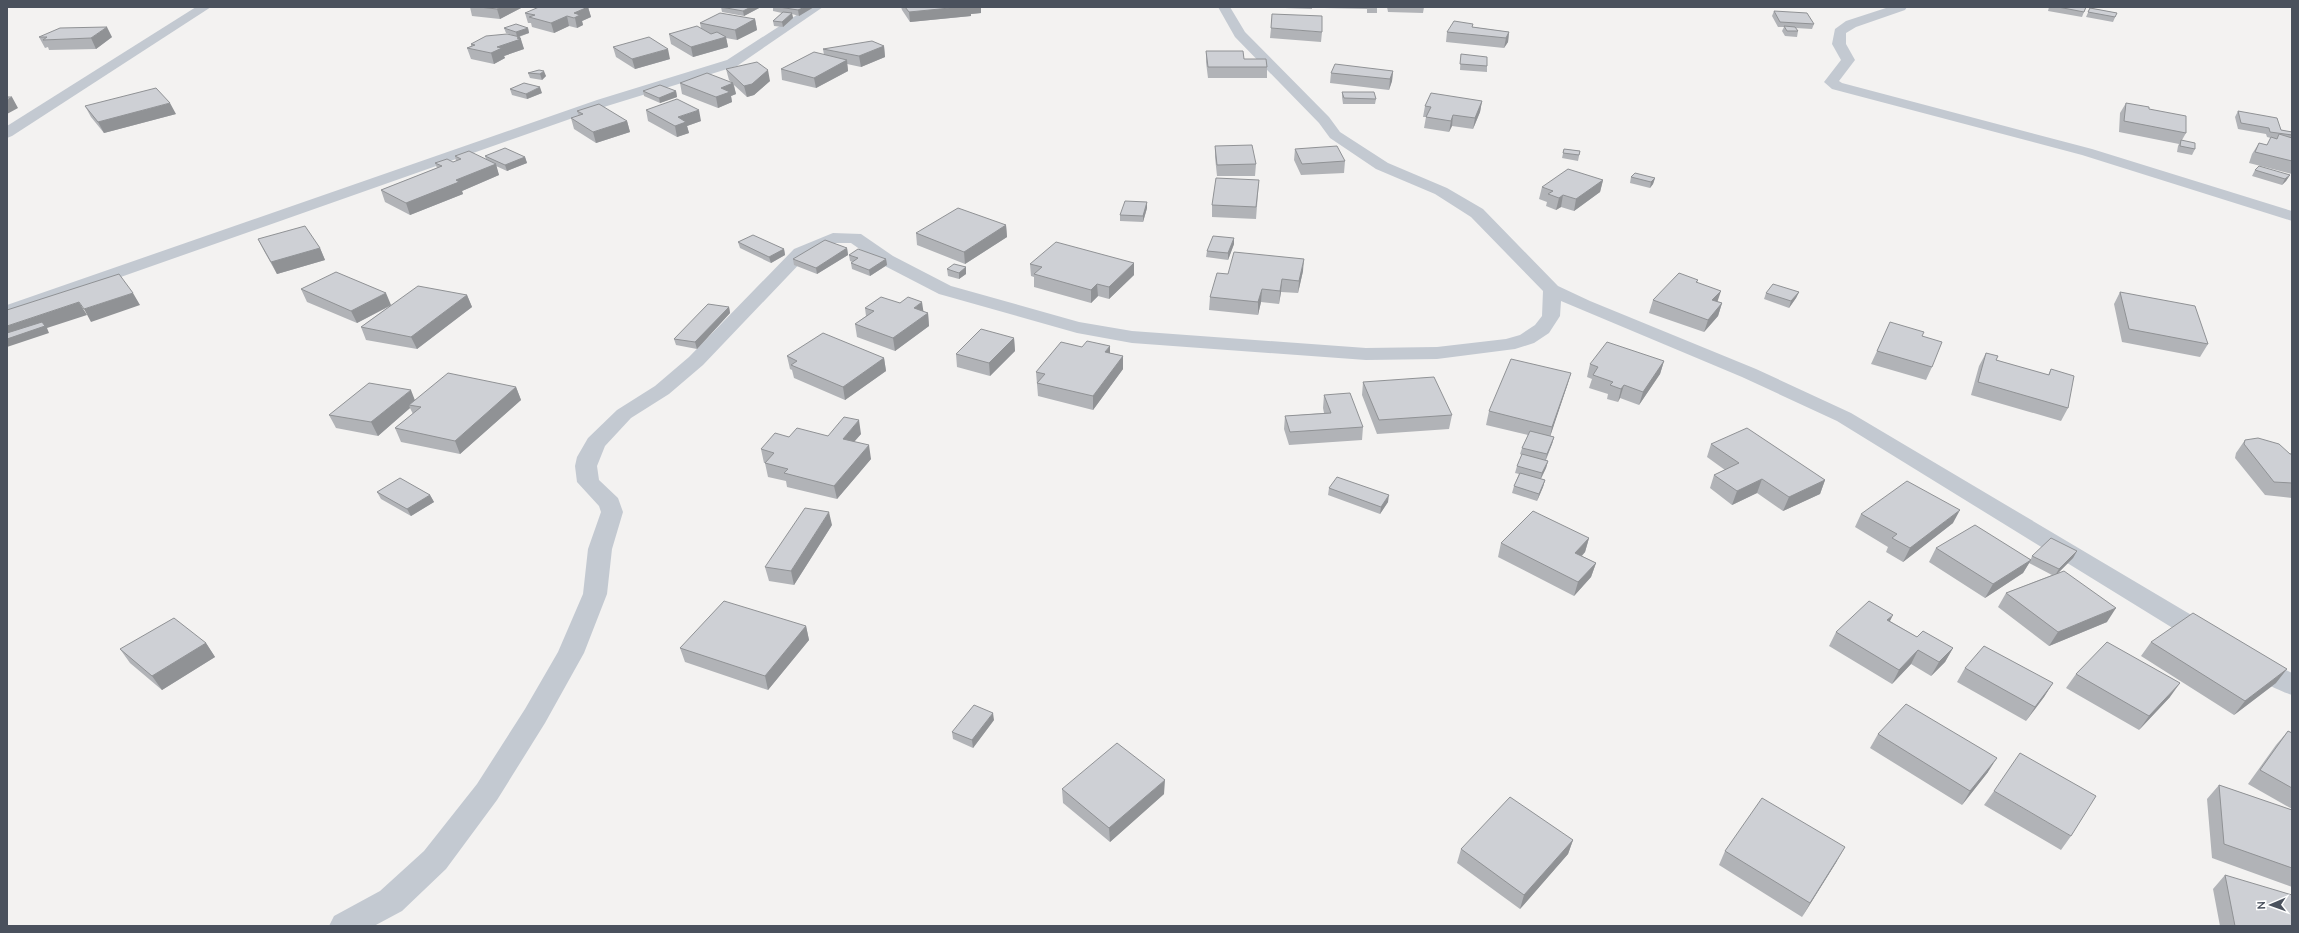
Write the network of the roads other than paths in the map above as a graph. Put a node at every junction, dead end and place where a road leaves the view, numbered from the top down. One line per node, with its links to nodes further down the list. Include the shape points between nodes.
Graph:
1 (205, 7): 5 (street)
2 (816, 7): 8 (street, via 732,63 602,103)
3 (1224, 7): 7 (street, via 1240,34 1324,120 1335,136 1382,166 1441,191 1477,213)
4 (1902, 7): 6 (street, via 1852,24 1840,32 1839,44 1848,60 1831,82 1837,86 2087,152)
5 (7, 134)
6 (2292, 216)
7 (1552, 290): 9 (street, via 1749,373 1844,417); 12 (street, via 1551,316 1542,329 1527,339 1508,346 1437,353 1366,354 1132,337 1077,327 945,290 887,260 855,238 834,238 800,253 696,361 662,390 624,414 596,443 586,466 588,482 610,502 612,512 600,549 595,594 571,653 487,792 435,860 391,901)
8 (7, 311)
9 (2220, 644)
10 (2239, 655): 11 (street)
11 (2292, 685)
12 (345, 926)

